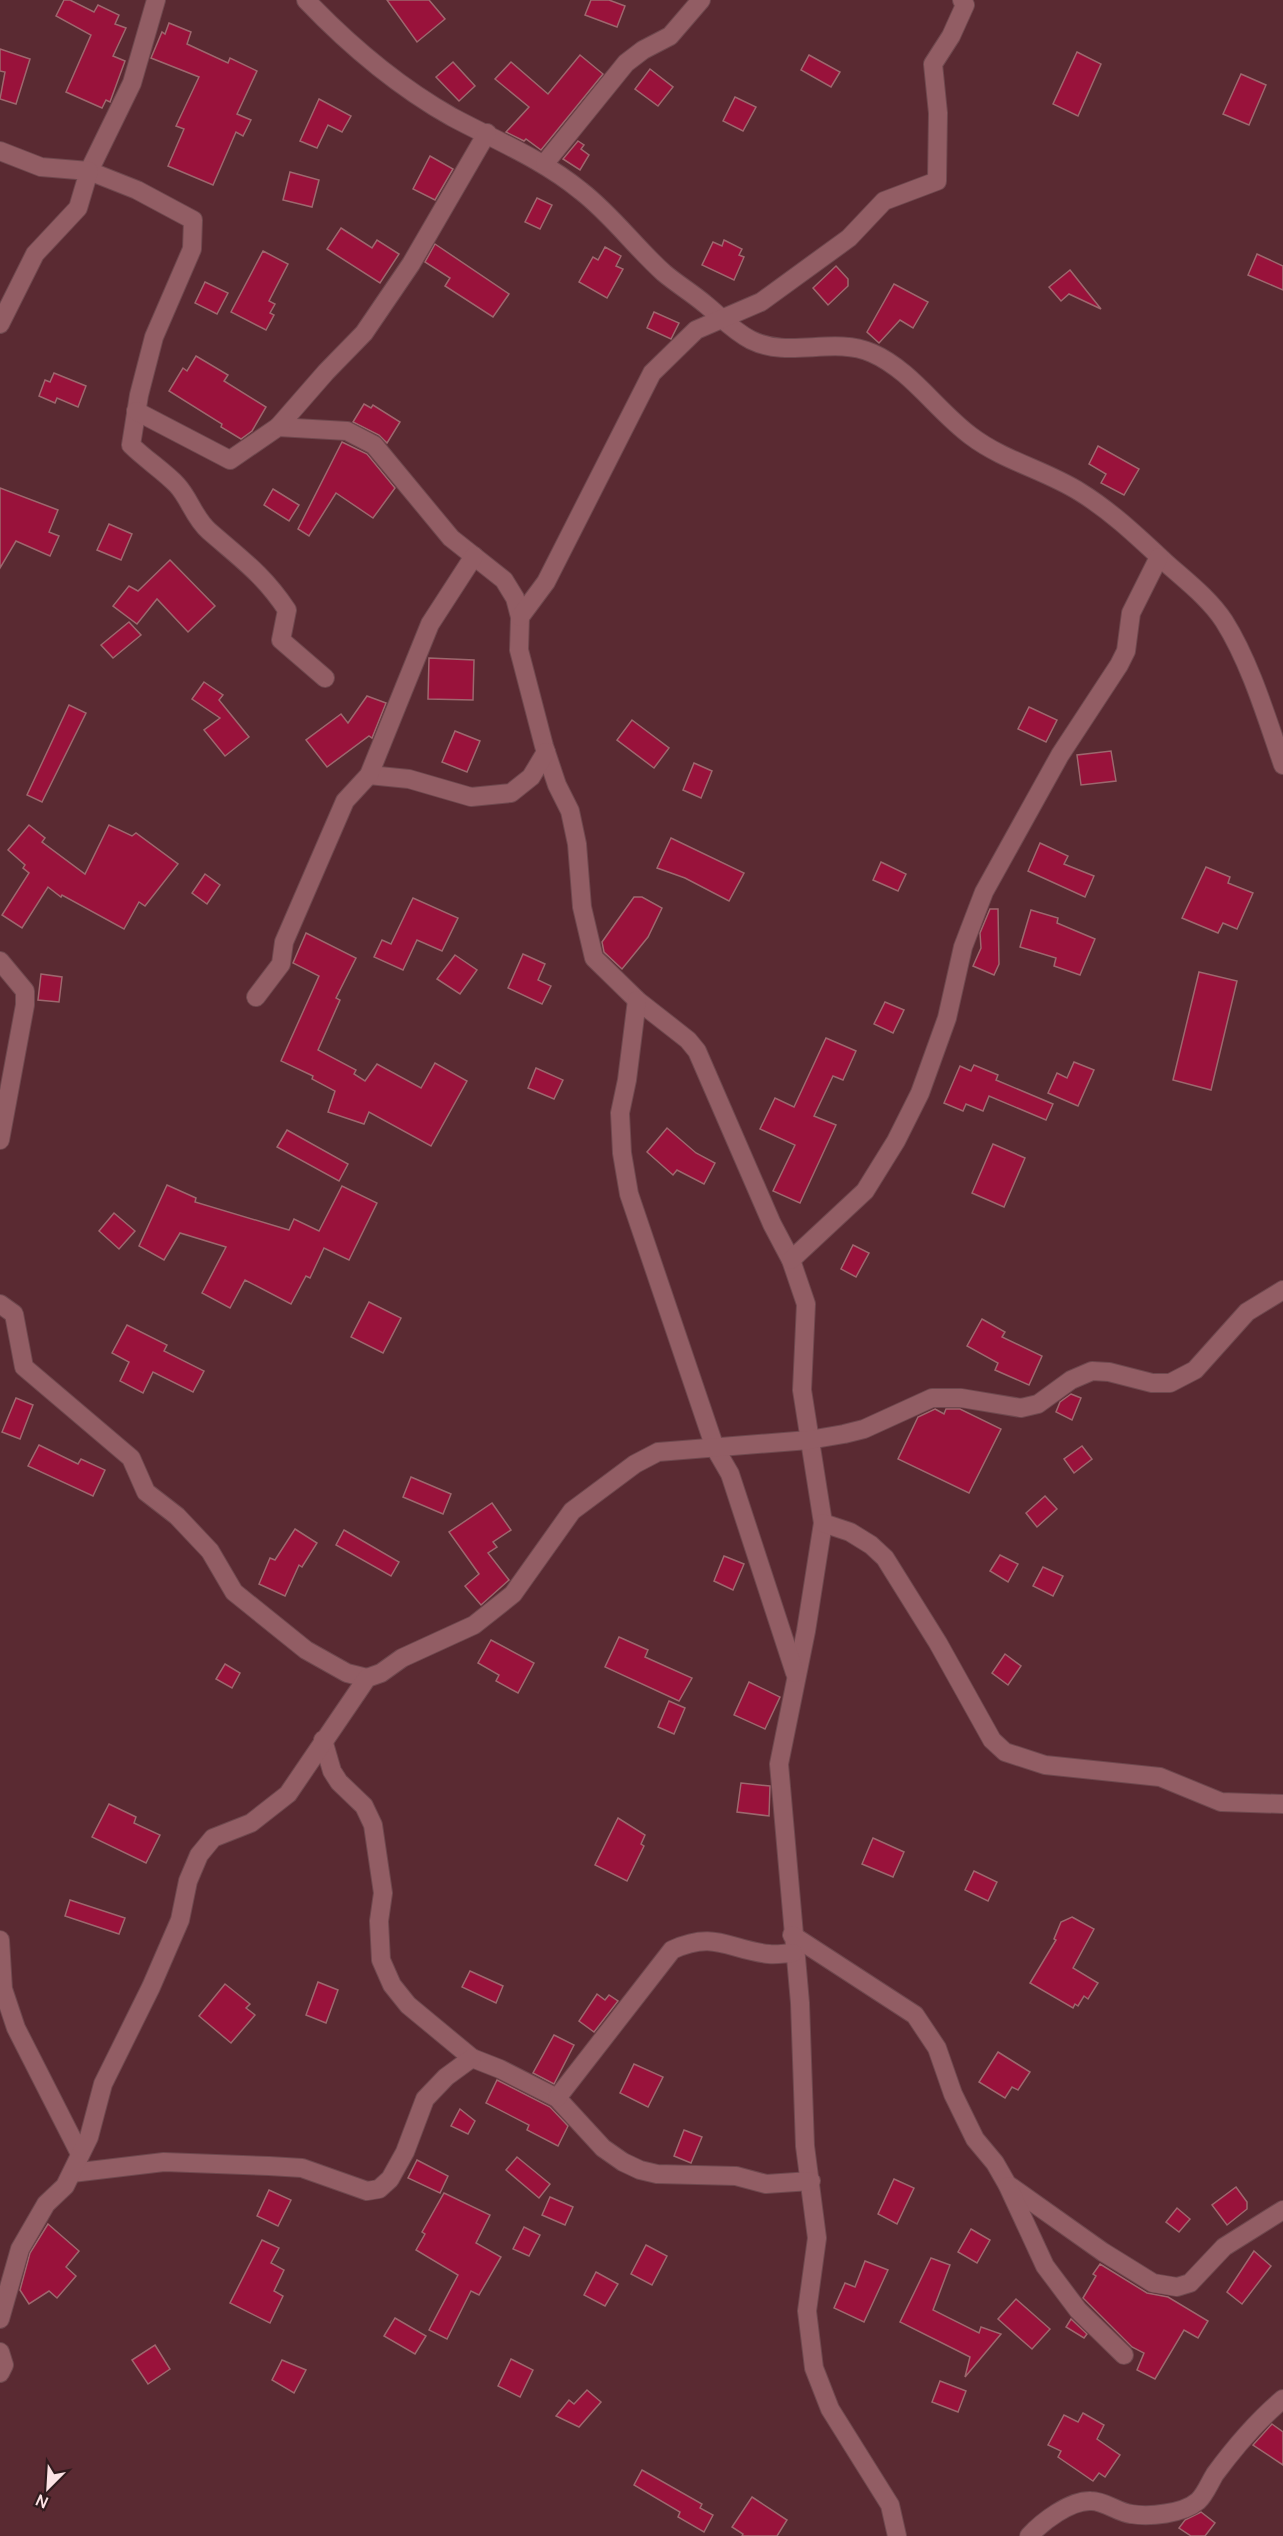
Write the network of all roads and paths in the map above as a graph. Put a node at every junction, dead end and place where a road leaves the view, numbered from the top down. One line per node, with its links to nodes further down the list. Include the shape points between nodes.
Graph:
1 (156, 0): 8 (street, via 132,83)
2 (306, 0): 5 (street, via 396,80)
3 (701, 0): 7 (street, via 670,36 626,63)
4 (962, 0): 9 (street, via 965,4 933,64 938,113 937,181 884,201 849,238 761,302)
5 (487, 134): 7 (street); 12 (street, via 411,264 364,333)
6 (0, 151): 8 (street, via 41,167)
7 (545, 163): 9 (street, via 596,203 663,272)
8 (88, 171): 10 (street, via 78,208 35,255); 11 (street, via 137,190 194,220 192,249 154,337)
9 (722, 321): 14 (street, via 752,341 772,347 851,347 882,358 968,435 994,452 1082,492); 15 (street, via 696,330 652,373 546,582)
10 (0, 324)
11 (136, 411): 12 (street, via 230,460); 16 (street, via 131,446 178,486 191,512 273,590 287,610 280,640)
12 (278, 427): 13 (street, via 347,431 374,445 451,538)
13 (474, 556): 15 (street, via 504,580); 19 (street, via 430,624)
14 (1160, 557): 18 (street, via 1224,621); 24 (street, via 1131,613 1126,651 1119,665 1060,755 972,919 947,1018 920,1093 896,1141 865,1191)
15 (520, 617): 17 (street, via 519,650)
16 (325, 678)
17 (546, 752): 19 (street, via 531,777 511,793 471,797 409,779); 22 (street, via 570,811 582,907 594,958)
18 (1283, 765)
19 (369, 775): 21 (street, via 345,801 284,942 281,964)
20 (0, 962): 23 (street, via 25,991)
21 (256, 997)
22 (637, 1000): 24 (street, via 697,1051 767,1214); 28 (street, via 620,1113 629,1194)
23 (0, 1140)
24 (791, 1260): 27 (street, via 806,1304 802,1390)
25 (1283, 1290): 27 (street, via 1247,1312 1195,1370 1170,1383 1092,1371 1071,1380 1038,1404 1021,1408 961,1398 932,1398 864,1429)
26 (0, 1304): 31 (street, via 14,1314 24,1367 131,1458 146,1492 177,1515 210,1551 234,1592 306,1650 347,1673)
27 (809, 1440): 28 (street); 29 (street)
28 (715, 1448): 30 (street, via 730,1474); 31 (street, via 658,1452 635,1464 572,1511 513,1594 474,1625)
29 (823, 1523): 30 (street); 33 (street, via 850,1532 885,1558 992,1740 1005,1752 1057,1768 1160,1777 1221,1802)
30 (796, 1674): 35 (street, via 779,1764)
31 (367, 1678): 32 (street)
32 (323, 1740): 36 (street, via 332,1771 364,1806 373,1824 383,1893 379,1921 381,1960 392,1985 408,2005); 38 (street, via 279,1803 251,1823 213,1838 199,1855 188,1881 180,1920 103,2084 89,2137)
33 (1283, 1804)
34 (0, 1940): 38 (street, via 3,1989 16,2028)
35 (793, 1944): 37 (street, via 770,1954 706,1940 672,1950); 40 (street, via 800,2003 805,2146); 41 (street, via 915,2015 937,2048 975,2139)
36 (472, 2058): 37 (street); 39 (street, via 425,2099 405,2152 390,2179 379,2189 367,2191 302,2168 269,2166 164,2162)
37 (557, 2098): 40 (street, via 603,2148 640,2170 667,2175 736,2176 766,2184)
38 (80, 2154): 39 (street)
39 (72, 2173): 43 (street, via 46,2204 20,2248)
40 (811, 2181): 48 (street, via 817,2238 807,2310 814,2368 830,2409 890,2505)
41 (1007, 2184): 42 (street, via 1103,2252 1165,2287 1190,2283 1224,2247); 45 (street, via 1045,2266 1078,2310)
42 (1283, 2210)
43 (0, 2319)
44 (0, 2352): 46 (street, via 4,2365)
45 (1124, 2355)
46 (0, 2373)
47 (1283, 2398): 49 (street, via 1249,2433 1198,2501 1178,2511 1156,2514 1130,2514 1092,2501 1074,2504 1040,2524)
48 (897, 2536)
49 (1029, 2536)

